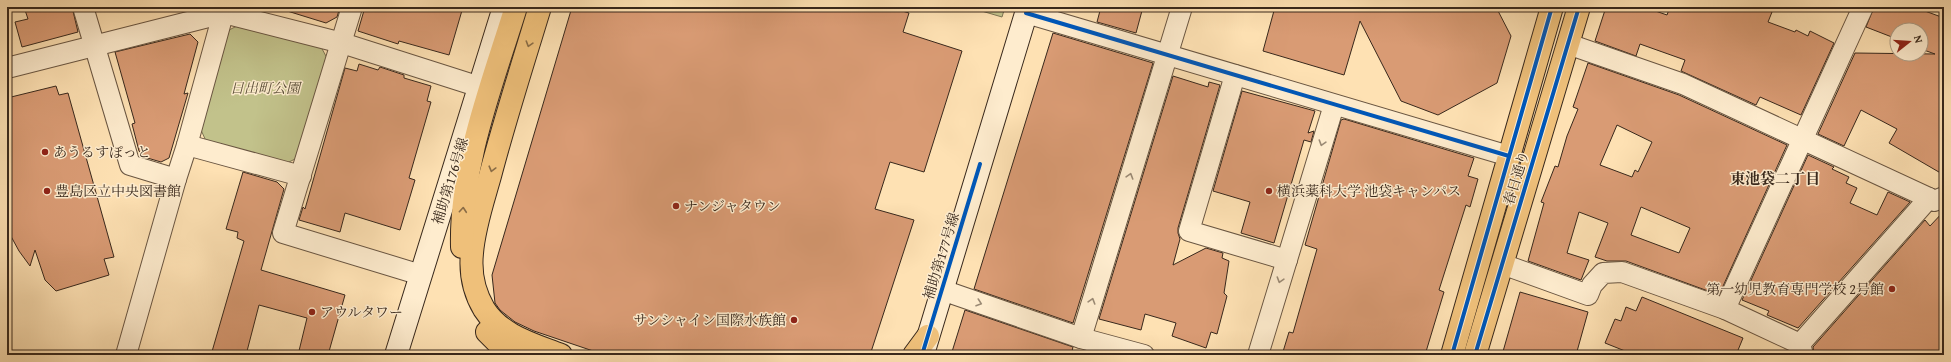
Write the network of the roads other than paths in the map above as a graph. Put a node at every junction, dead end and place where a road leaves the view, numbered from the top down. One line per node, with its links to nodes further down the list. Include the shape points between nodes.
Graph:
1 (83, 7): 14 (street)
2 (352, 7): 12 (street)
3 (504, 7): 18 (street, 補助第176号線)
4 (516, 7): 33 (highway, one-way to 4, via 501,346 479,321 470,303 462,260 462,235 472,152)
5 (540, 7): 33 (highway, one-way to 33, via 503,125 475,232 472,254 474,286 478,298)
6 (1182, 7): 15 (street)
7 (1552, 7): 22 (highway, 春日通り)
8 (1579, 7): 13 (highway, 春日通り)
9 (1864, 7): 20 (street)
10 (224, 10): 12 (street); 14 (street); 21 (street)
11 (1027, 10): 15 (street); 29 (street, 補助第177号線)
12 (342, 43): 18 (street); 23 (street)
13 (1568, 44): 20 (street, via 1683,84); 27 (highway, 春日通り)
14 (95, 46): 16 (street); 24 (street, via 130,165)
15 (1167, 55): 17 (street); 31 (street, one-way to 15)
16 (7, 68)
17 (1235, 75): 19 (street); 26 (street, via 1189,231)
18 (480, 87): 28 (street, 補助第176号線)
19 (1334, 105): 22 (street); 26 (street, one-way to 26)
20 (1803, 138): 25 (street); 30 (street)
21 (187, 145): 23 (street); 24 (street)
22 (1509, 156): 41 (highway, 春日通り)
23 (301, 176): 28 (street, via 284,233)
24 (176, 179): 35 (street)
25 (1936, 197): 34 (street)
26 (1287, 260): 40 (street, one-way to 40)
27 (1502, 264): 30 (street, via 1588,295 1592,285 1603,273 1622,272); 42 (highway, 春日通り)
28 (421, 275): 36 (street, 補助第176号線)
29 (942, 290): 31 (street, one-way to 31); 32 (street, 補助第177号線)
30 (1725, 309): 34 (street)
31 (1081, 338): 39 (street)
32 (925, 345): 38 (highway)
33 (514, 346): 37 (highway)
34 (1802, 349)
35 (126, 355)
36 (396, 355)
37 (561, 355)
38 (914, 355)
39 (1144, 355)
40 (1258, 355)
41 (1452, 355)
42 (1475, 355)

